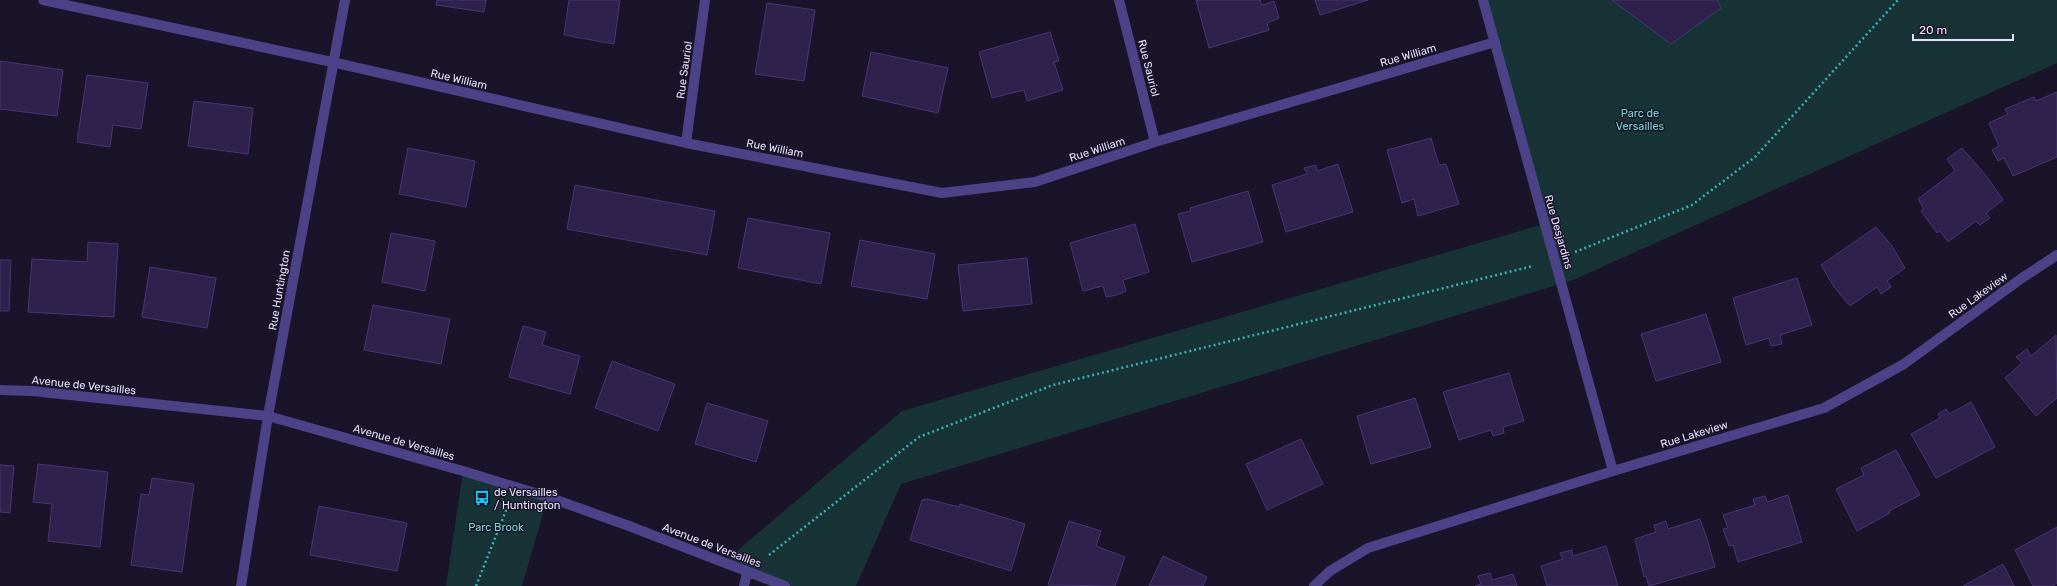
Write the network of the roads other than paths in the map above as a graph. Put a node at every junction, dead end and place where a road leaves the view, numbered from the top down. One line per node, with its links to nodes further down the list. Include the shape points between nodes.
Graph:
1 (43, 0): 7 (street, Rue William)
2 (345, 0): 7 (street, Rue Huntington)
3 (705, 0): 9 (street, Rue Sauriol)
4 (1119, 0): 8 (street, Rue Sauriol)
5 (1483, 0): 6 (street, Rue Desjardins)
6 (1495, 42): 8 (street, Rue William); 13 (street, Rue Desjardins)
7 (332, 62): 9 (street, Rue William); 12 (street, Rue Huntington)
8 (1155, 142): 9 (street, Rue William, via 1036,182 942,193)
9 (686, 143)
10 (2057, 255): 13 (street, Rue Lakeview, via 1904,364 1824,408)
11 (0, 390): 12 (street, Avenue de Versailles, via 32,391)
12 (268, 416): 14 (street, Avenue de Versailles, via 516,488 629,526); 15 (street, Rue Huntington)
13 (1613, 471): 18 (street, Rue Lakeview, via 1368,548 1330,571)
14 (747, 572): 16 (street); 17 (street, Avenue de Versailles)
15 (241, 586)
16 (744, 586)
17 (785, 586)
18 (1314, 586)

